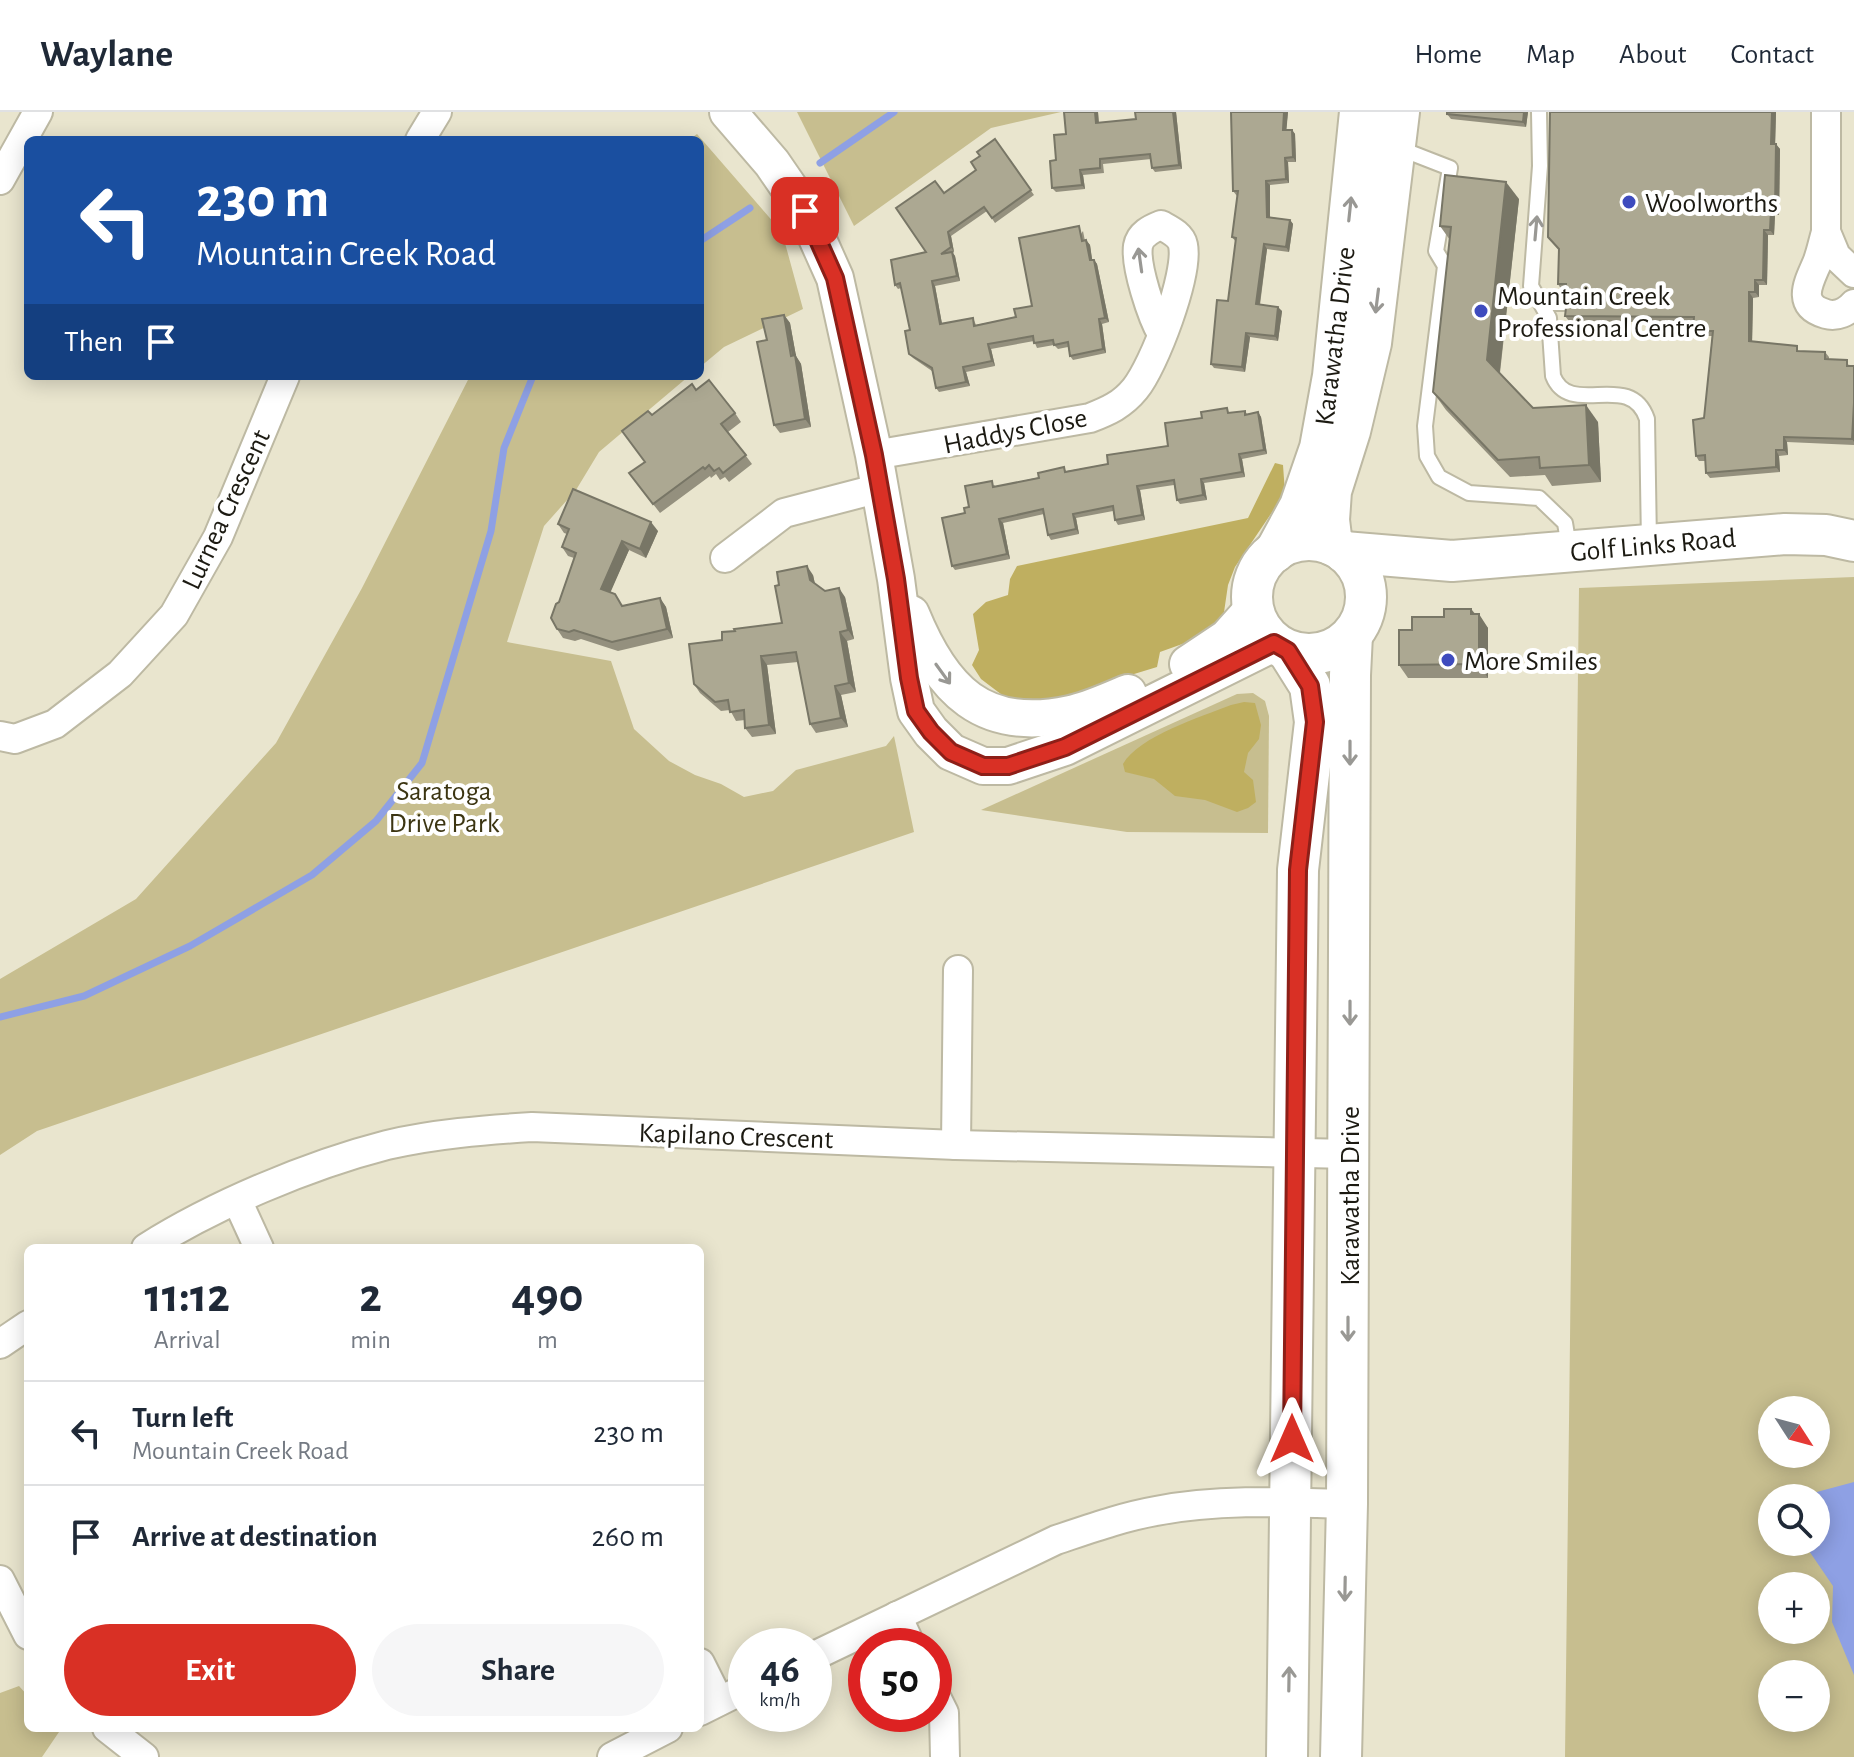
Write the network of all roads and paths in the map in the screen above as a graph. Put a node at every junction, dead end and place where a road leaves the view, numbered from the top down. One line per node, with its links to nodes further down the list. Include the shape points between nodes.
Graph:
1 (38, 112): 8 (street)
2 (437, 112): 9 (street)
3 (728, 112): 19 (street, via 805,211 835,278)
4 (1360, 112): 24 (main road, Karawatha Drive, one-way to 4, via 1300,506 1322,434 1333,376)
5 (1539, 112): 14 (lane, one-way to 5, via 1531,286)
6 (1826, 112): 12 (street)
7 (1398, 130): 22 (main road, Karawatha Drive, one-way to 22, via 1371,343 1331,491 1329,520); 23 (lane, via 1450,168 1436,251 1445,266 1425,426 1427,456 1439,477 1469,493 1539,498 1565,523)
8 (25, 136)
9 (422, 136)
10 (24, 137): 11 (street)
11 (0, 180)
12 (1826, 232): 13 (street, via 1836,256); 16 (street, via 1806,283 1809,301 1831,315)
13 (1854, 273)
14 (1542, 303): 15 (lane); 21 (lane, via 1549,318 1556,383 1578,395 1624,395 1645,411)
15 (1569, 303)
16 (1854, 304)
17 (1162, 334): 19 (street, Haddys Close, via 1148,371 1119,406)
18 (283, 380): 31 (street, Lurnea Crescent, via 218,537 174,615 120,674 55,724 15,739)
19 (877, 472): 25 (street, Haddys Close, via 784,513); 27 (street)
20 (1854, 541): 21 (main road, Golf Links Road, via 1785,534)
21 (1649, 544): 23 (main road, Golf Links Road)
22 (1338, 548): 24 (main road, via 1303,540); 26 (main road, Golf Links Road); 29 (main road, via 1364,581)
23 (1570, 551): 26 (main road, Golf Links Road)
24 (1275, 552): 28 (main road, via 1256,577)
25 (725, 558)
26 (1452, 561): 29 (main road, Golf Links Road)
27 (896, 579): 28 (street, one-way to 28, via 924,646 946,680 968,701 1029,718 1071,714 1163,680 1227,638); 30 (street, via 916,711 951,752 983,766 1008,766 1065,747)
28 (1253, 609): 30 (main road, via 1264,633)
29 (1359, 617): 30 (main road, via 1339,647 1305,655); 35 (main road, Karawatha Drive, one-way to 35, via 1350,675)
30 (1281, 647): 34 (main road, Karawatha Drive, via 1310,686 1315,722 1298,870)
31 (0, 736)
32 (958, 970): 33 (street)
33 (956, 1145): 34 (street, Kapilano Crescent); 36 (street, Kapilano Crescent, via 532,1127 477,1130 387,1145)
34 (1294, 1152): 35 (street, Kapilano Crescent); 41 (main road, Karawatha Drive)
35 (1350, 1154): 42 (main road, Karawatha Drive, one-way to 42)
36 (237, 1200): 37 (street, Kapilano Crescent); 38 (street)
37 (154, 1244)
38 (257, 1244)
39 (24, 1328): 40 (street)
40 (0, 1344)
41 (1291, 1502): 42 (street); 44 (street, via 1157,1511 1098,1526 1056,1540); 57 (main road, Karawatha Drive, one-way to 41)
42 (1347, 1504): 58 (main road, Karawatha Drive, one-way to 58)
43 (0, 1580): 45 (street)
44 (897, 1616): 46 (street); 47 (street)
45 (24, 1627)
46 (903, 1628)
47 (832, 1647)
48 (704, 1680): 50 (street)
49 (728, 1697): 50 (street)
50 (710, 1706)
51 (112, 1732): 54 (street)
52 (660, 1732): 55 (street)
53 (944, 1732): 56 (street)
54 (144, 1757)
55 (612, 1757)
56 (945, 1757)
57 (1287, 1757)
58 (1341, 1757)

